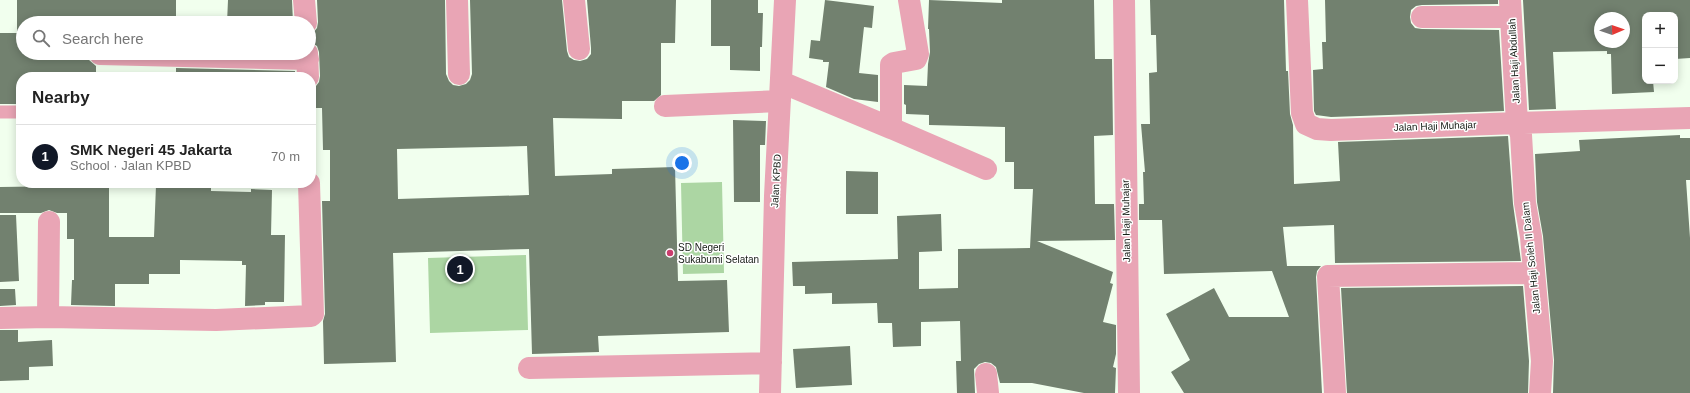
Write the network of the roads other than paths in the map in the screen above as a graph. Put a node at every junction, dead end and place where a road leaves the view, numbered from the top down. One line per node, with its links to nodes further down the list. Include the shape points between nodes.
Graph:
1 (304, 0): 9 (street)
2 (457, 0): 14 (street)
3 (574, 0): 11 (street)
4 (786, 0): 15 (street, Jalan KPBD)
5 (909, 0): 21 (street, via 918,54 916,59 891,65)
6 (1124, 0): 31 (street, Jalan Haji Muhajar)
7 (1297, 0): 20 (street, Jalan Haji Muhajar, via 1302,113 1310,127 1331,130)
8 (1511, 9): 10 (street); 20 (street, Jalan Haji Abdullah)
9 (305, 16)
10 (1422, 17)
11 (579, 49)
12 (239, 60): 13 (street)
13 (308, 63)
14 (459, 74)
15 (780, 96): 16 (street); 21 (street); 28 (street, Jalan KPBD)
16 (665, 106)
17 (0, 112): 18 (lane)
18 (16, 112)
19 (1690, 118): 20 (street, Jalan Haji Muhajar)
20 (1517, 123): 25 (street, Jalan Haji Soleh II Dalam, via 1521,135 1525,203)
21 (892, 128): 22 (street)
22 (986, 168)
23 (309, 191): 26 (street, via 313,314 311,316 216,320)
24 (49, 222): 26 (street)
25 (1534, 273): 32 (street, via 1328,276); 33 (street, Jalan Haji Soleh II Dalam, via 1542,361)
26 (48, 317): 27 (street)
27 (0, 318)
28 (771, 363): 29 (street); 30 (street, Jalan KPBD)
29 (529, 368)
30 (770, 393)
31 (1129, 393)
32 (1335, 393)
33 (1540, 393)

